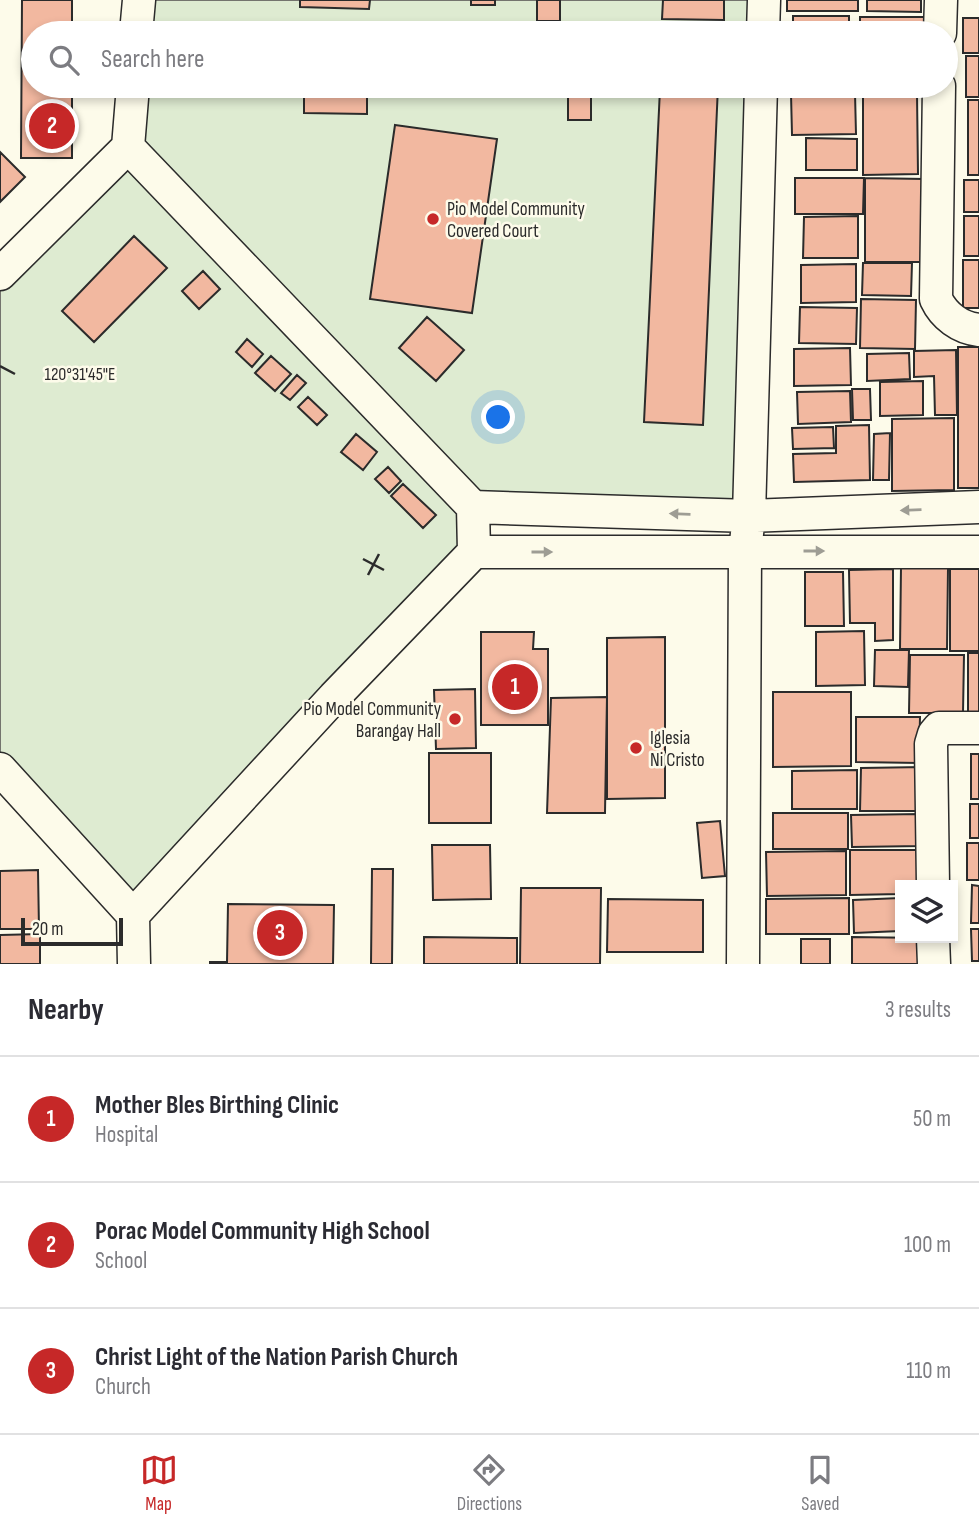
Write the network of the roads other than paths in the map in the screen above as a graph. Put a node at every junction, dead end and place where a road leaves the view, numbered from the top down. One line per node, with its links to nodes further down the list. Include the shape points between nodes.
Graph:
1 (139, 0): 4 (street)
2 (764, 0): 5 (street)
3 (941, 0): 6 (street)
4 (137, 21)
5 (763, 21)
6 (940, 21)
7 (132, 98): 10 (street)
8 (761, 98): 15 (street)
9 (939, 98): 12 (street, via 936,299 945,314)
10 (128, 147): 11 (street); 13 (street)
11 (0, 274)
12 (979, 330)
13 (473, 507): 15 (street, one-way to 13); 17 (street)
14 (979, 507): 15 (street, one-way to 15)
15 (749, 516): 16 (street)
16 (746, 551): 17 (street, one-way to 16); 18 (street, one-way to 18); 25 (street)
17 (474, 552): 22 (street)
18 (979, 552)
19 (979, 728): 21 (street, via 939,728 934,734)
20 (0, 769): 22 (street)
21 (933, 880)
22 (133, 915): 24 (street)
23 (933, 943): 26 (street)
24 (134, 964)
25 (743, 964)
26 (934, 964)

